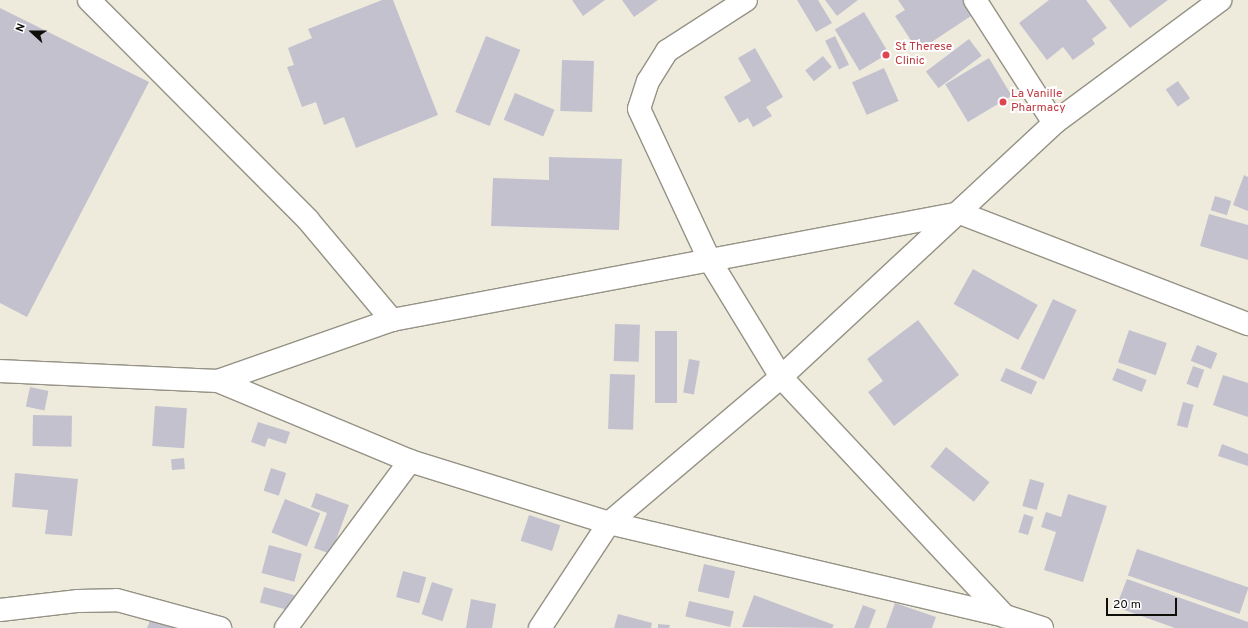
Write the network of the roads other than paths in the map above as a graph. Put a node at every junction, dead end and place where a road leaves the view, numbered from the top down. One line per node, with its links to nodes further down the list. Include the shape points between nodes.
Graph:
1 (89, 0): 8 (street, via 308,220)
2 (746, 0): 7 (street, via 667,51 648,81 639,109)
3 (975, 0): 5 (street)
4 (1220, 0): 5 (street)
5 (1054, 124): 6 (street)
6 (960, 213): 7 (street); 9 (street); 11 (street)
7 (709, 259): 8 (street); 11 (street)
8 (392, 320): 12 (street)
9 (1248, 324)
10 (0, 371): 12 (street)
11 (781, 377): 14 (street); 16 (street)
12 (218, 381): 13 (street)
13 (410, 461): 14 (street); 18 (street)
14 (609, 523): 16 (street); 19 (street)
15 (0, 610): 17 (street, via 78,601 117,600)
16 (1005, 616): 20 (street)
17 (220, 628)
18 (286, 628)
19 (540, 628)
20 (1042, 628)

